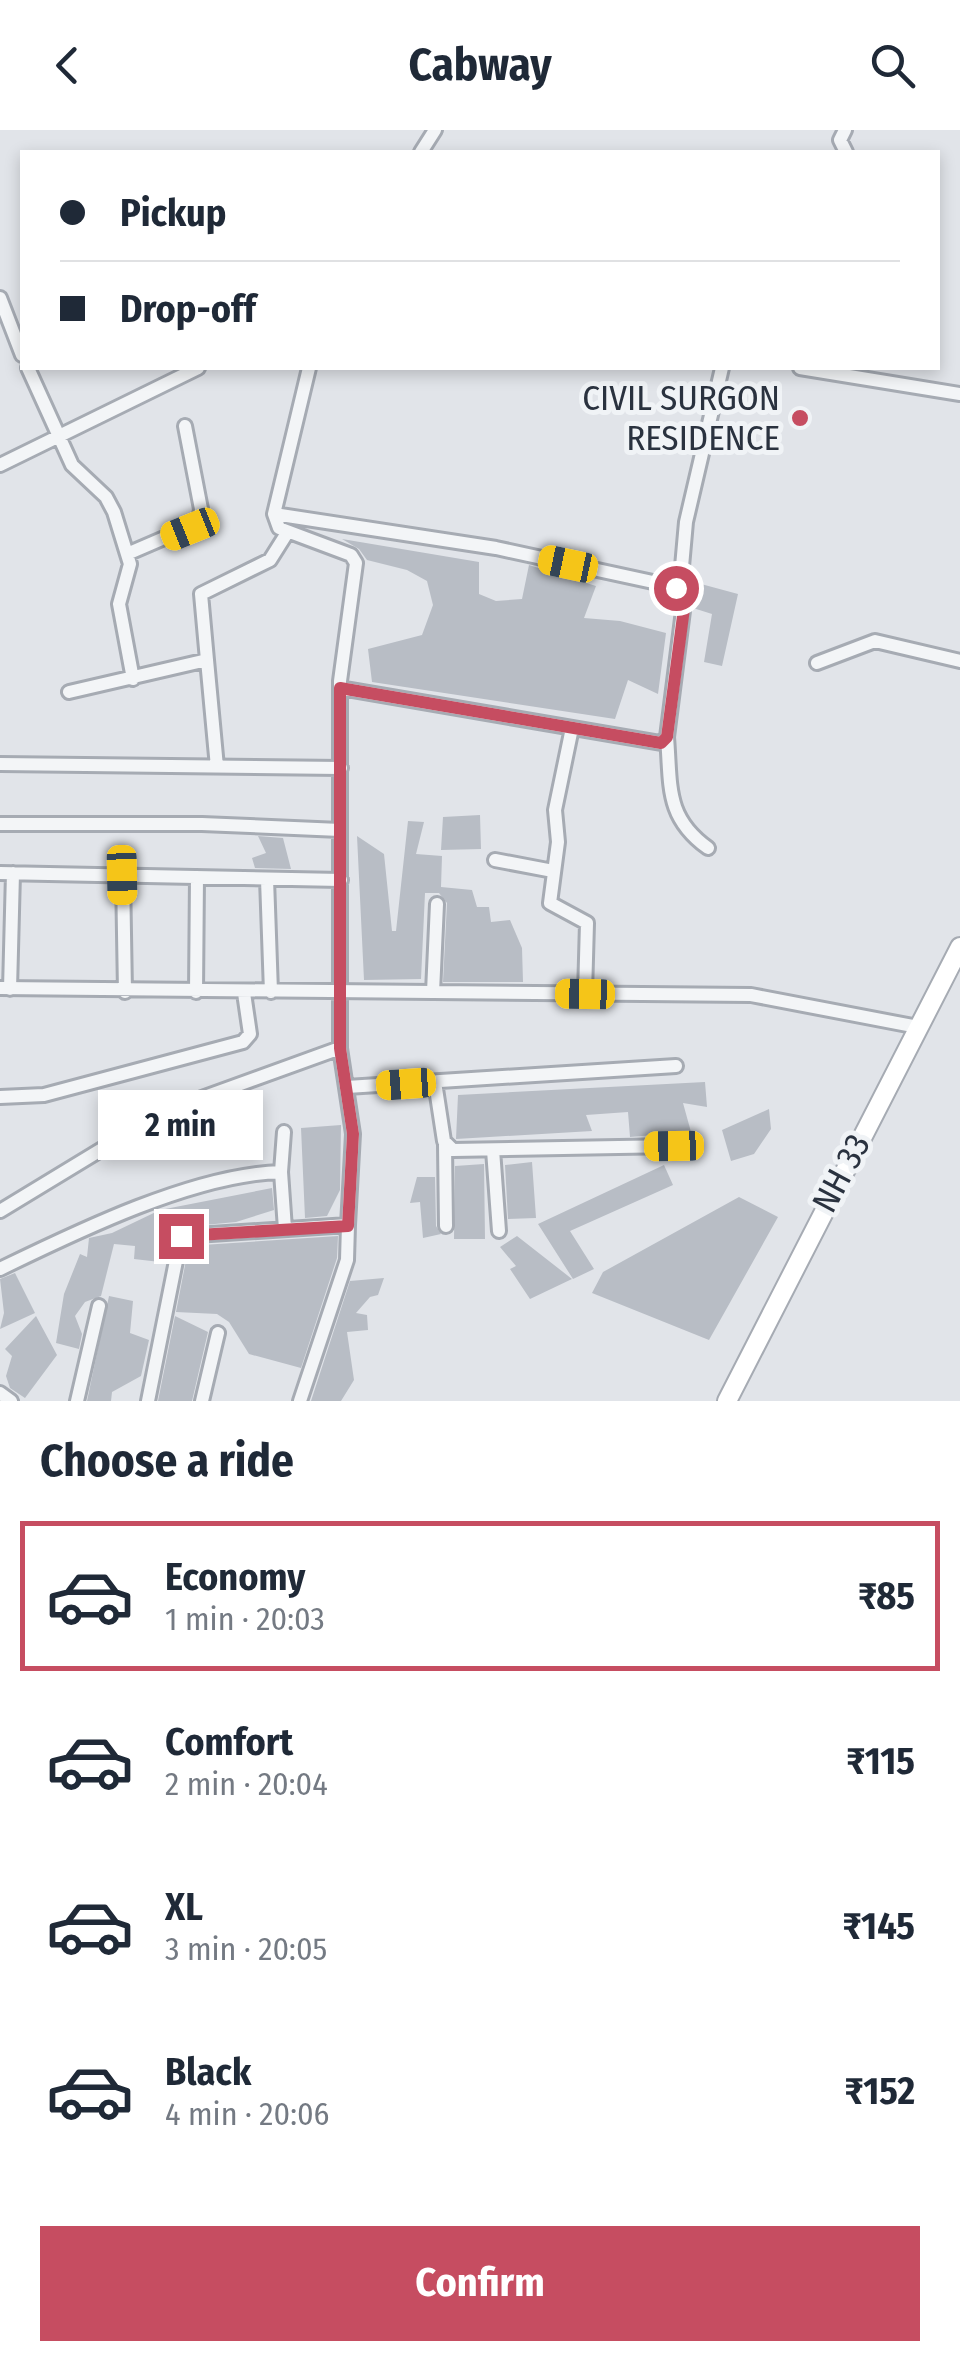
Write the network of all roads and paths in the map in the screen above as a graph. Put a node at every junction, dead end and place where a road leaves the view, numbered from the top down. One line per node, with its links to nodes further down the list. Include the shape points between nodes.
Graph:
1 (0, 298): 2 (street)
2 (20, 351)
3 (29, 370): 10 (street)
4 (194, 370): 10 (street)
5 (309, 370): 12 (street)
6 (722, 370): 15 (street, via 686,522)
7 (812, 370): 8 (street)
8 (960, 394)
9 (185, 426): 14 (street, via 199,524)
10 (58, 438): 11 (street); 14 (street, via 72,465 106,497)
11 (0, 464)
12 (274, 514): 13 (street); 15 (street, via 496,548)
13 (287, 532): 16 (street, via 270,560 202,594); 20 (street, via 355,559)
14 (128, 554): 19 (street, via 120,619)
15 (680, 589): 23 (street, via 685,601)
16 (207, 660): 19 (street); 25 (street)
17 (960, 662): 18 (street, via 876,641)
18 (818, 663)
19 (133, 679): 21 (street)
20 (340, 688): 22 (street); 26 (street)
21 (69, 692)
22 (572, 728): 23 (street, via 658,744); 31 (street, via 556,804)
23 (667, 737): 29 (street, via 676,816)
24 (0, 764): 25 (street)
25 (216, 766): 26 (street)
26 (341, 768): 28 (street)
27 (0, 824): 28 (street)
28 (340, 830): 36 (street)
29 (708, 848)
30 (495, 860): 31 (street)
31 (553, 871): 46 (street, via 553,908 587,923)
32 (6, 873): 33 (street); 39 (street)
33 (122, 875): 34 (street); 41 (street)
34 (197, 877): 35 (street); 42 (street)
35 (267, 879): 36 (street); 43 (street)
36 (341, 880): 40 (street)
37 (436, 904): 44 (street)
38 (958, 957): 47 (main road, NH 33)
39 (5, 988): 41 (street)
40 (339, 990): 43 (street); 44 (street); 48 (street)
41 (124, 992): 42 (street)
42 (196, 992): 45 (street)
43 (271, 992): 45 (street)
44 (433, 992): 46 (street)
45 (244, 993): 52 (street, via 250,1034 243,1042 44,1096)
46 (585, 994): 47 (street, via 768,997)
47 (918, 1027): 72 (main road, NH 33)
48 (340, 1048): 51 (street); 58 (street, via 140,1126)
49 (676, 1066): 50 (street)
50 (435, 1082): 51 (street); 54 (street)
51 (347, 1087): 59 (street, via 353,1134)
52 (0, 1097)
53 (284, 1132): 57 (street)
54 (445, 1145): 56 (street); 60 (street)
55 (674, 1146): 56 (street)
56 (493, 1150): 62 (street)
57 (281, 1172): 61 (street); 63 (street, via 165,1199 79,1230)
58 (0, 1211)
59 (348, 1226): 61 (street); 71 (street, via 346,1260)
60 (446, 1226)
61 (285, 1229): 69 (street, via 190,1232 178,1239)
62 (499, 1231)
63 (0, 1269)
64 (99, 1306): 68 (street)
65 (218, 1333): 70 (street)
66 (0, 1393): 67 (street)
67 (11, 1401)
68 (76, 1401)
69 (148, 1401)
70 (202, 1401)
71 (300, 1401)
72 (727, 1401)

